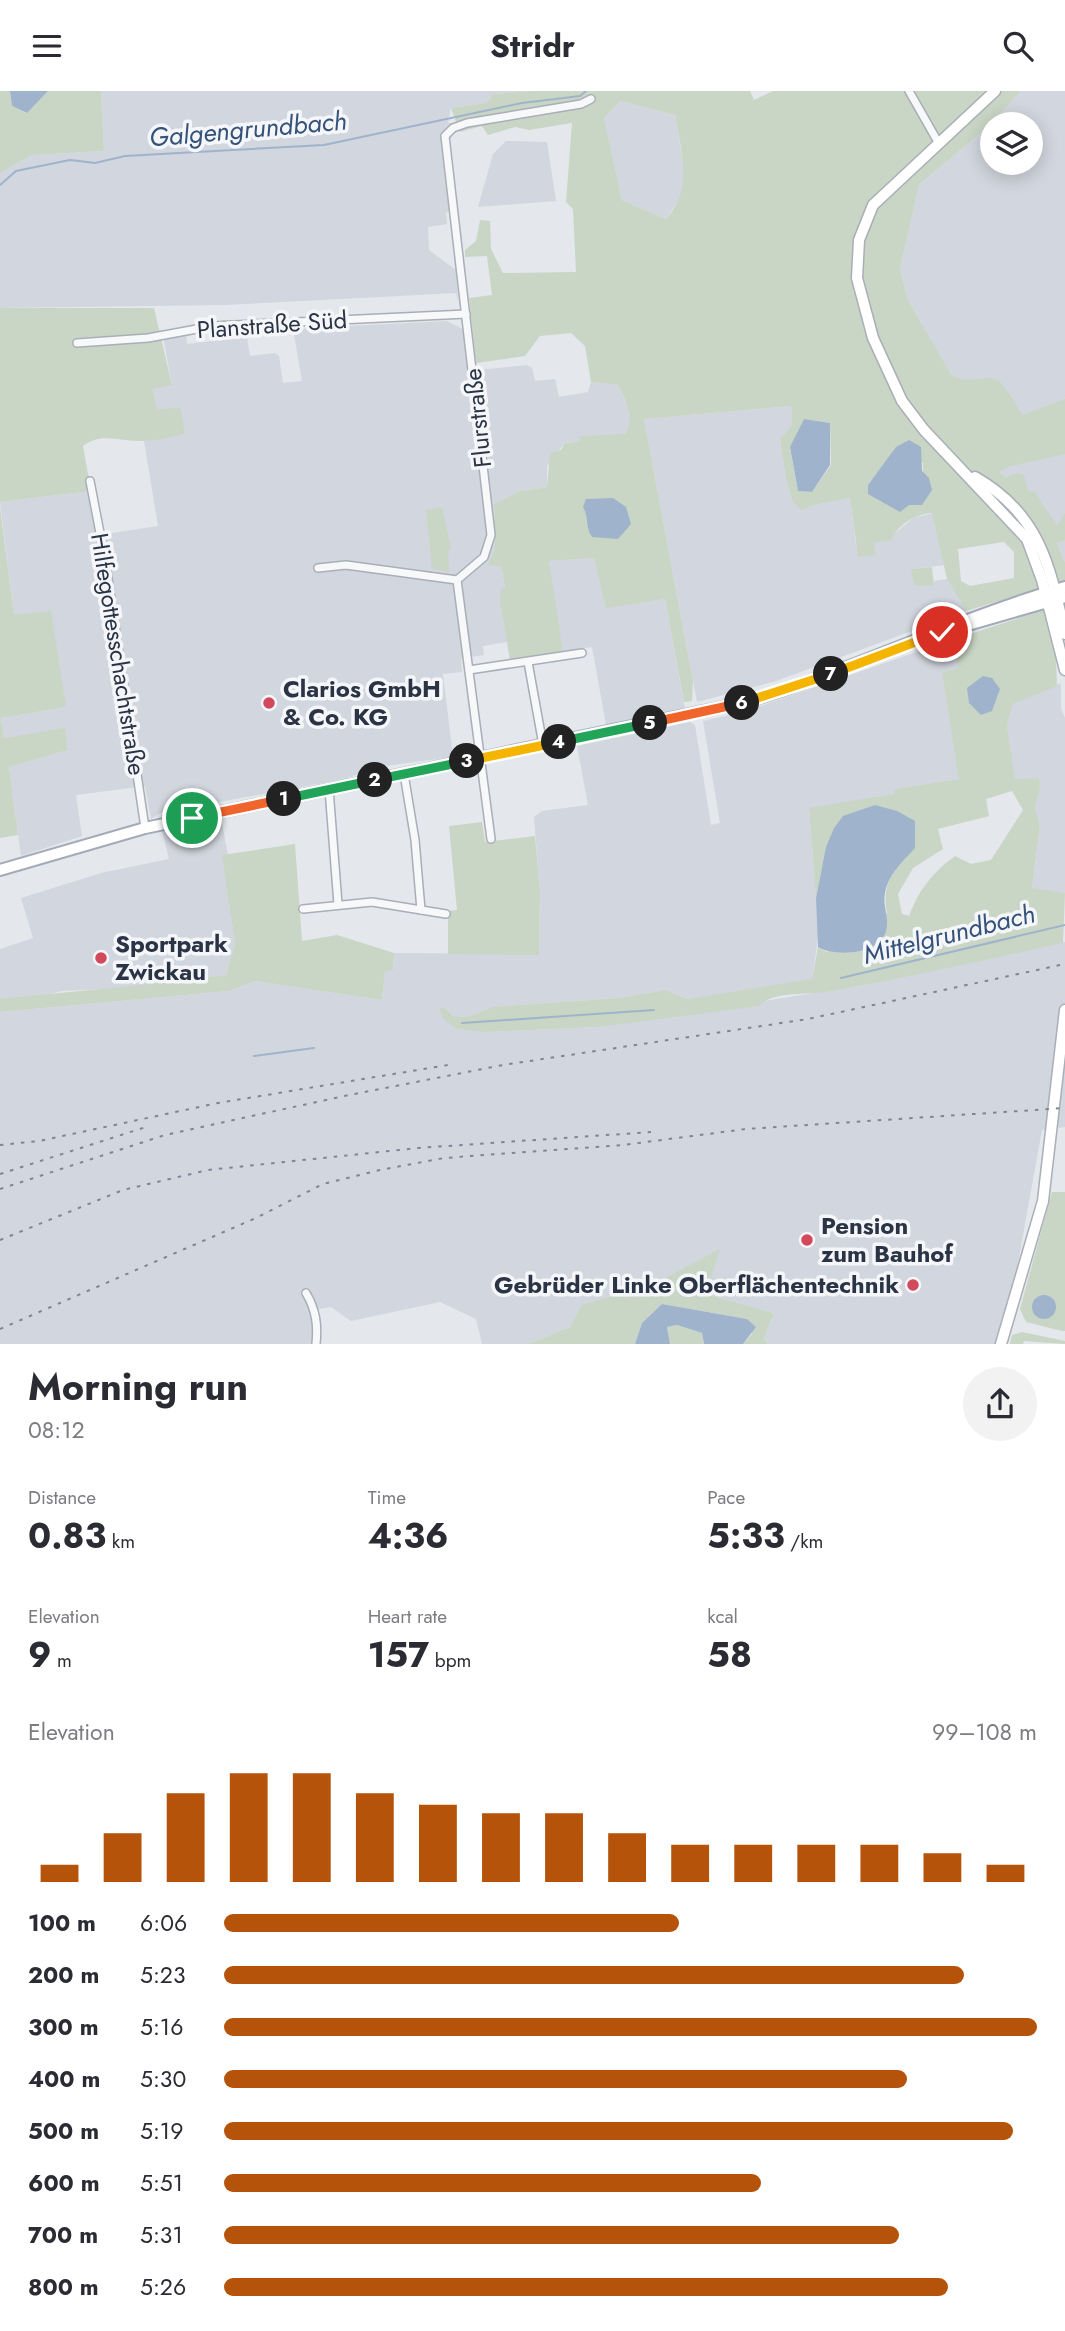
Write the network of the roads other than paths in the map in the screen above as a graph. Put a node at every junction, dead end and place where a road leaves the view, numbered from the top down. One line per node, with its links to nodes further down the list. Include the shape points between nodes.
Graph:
1 (909, 91): 4 (street)
2 (995, 91): 4 (main road)
3 (591, 99): 5 (street, Flurstraße, via 467,123 445,136)
4 (938, 142): 10 (main road, via 873,205 859,240 857,278 873,338 895,390 925,430 968,473 990,486 1025,519 1045,552)
5 (467, 314): 6 (street, Planstraße Süd, via 213,326 148,338); 9 (street, Flurstraße, via 491,535 484,557)
6 (77, 343)
7 (90, 481): 20 (street, Hilfegottesschachtstraße)
8 (318, 568): 9 (street, via 346,565)
9 (457, 580): 14 (street)
10 (1056, 595): 11 (main road); 15 (main road); 16 (main road, via 983,614 768,695)
11 (1065, 633)
12 (582, 653): 13 (street)
13 (528, 662): 14 (street); 16 (street)
14 (469, 670): 17 (street)
15 (1065, 670)
16 (543, 745): 17 (main road)
17 (480, 758): 18 (main road); 21 (street)
18 (404, 774): 19 (main road); 25 (street)
19 (329, 789): 20 (main road); 23 (street)
20 (145, 828): 22 (main road)
21 (491, 839)
22 (0, 870)
23 (338, 904): 24 (street); 25 (street, via 372,902)
24 (303, 909)
25 (421, 910): 26 (street)
26 (446, 914)
27 (1065, 1010): 30 (main road, via 1043,1201)
28 (306, 1293): 29 (street, via 314,1306)
29 (316, 1344)
30 (1001, 1344)

